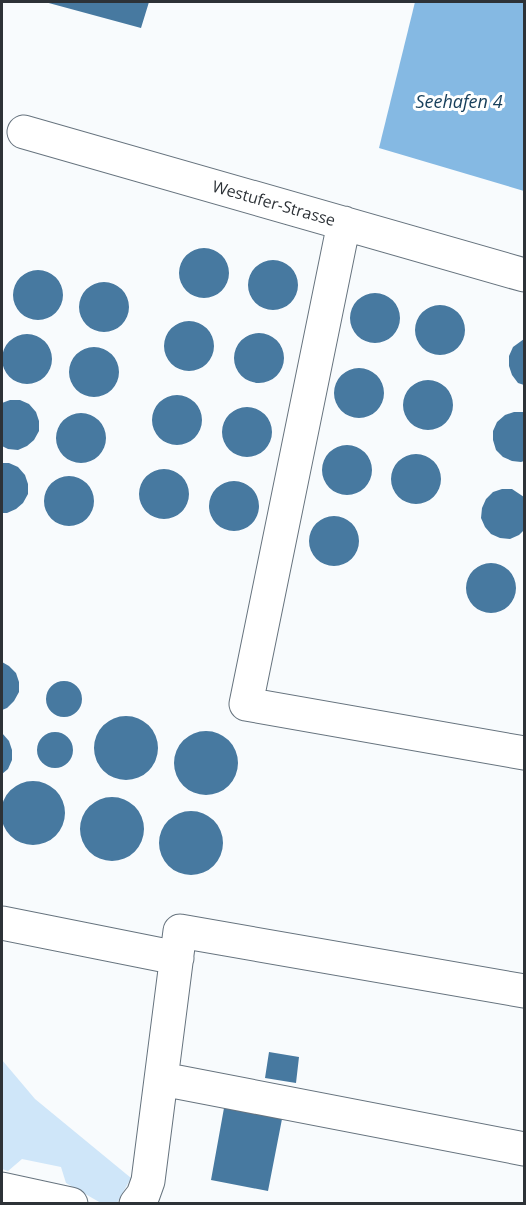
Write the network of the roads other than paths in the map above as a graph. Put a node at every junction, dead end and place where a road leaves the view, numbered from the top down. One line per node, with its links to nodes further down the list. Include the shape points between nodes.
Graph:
1 (24, 132): 2 (lane, Westufer-Strasse)
2 (344, 223): 3 (lane, Westufer-Strasse); 4 (lane, via 246,704)
3 (525, 275)
4 (525, 753)
5 (2, 923): 6 (lane)
6 (177, 958): 7 (lane, via 180,932); 8 (lane)
7 (525, 991)
8 (162, 1079): 9 (lane); 12 (lane, via 148,1181)
9 (525, 1149)
10 (2, 1189): 11 (lane)
11 (71, 1203)
12 (136, 1203)

